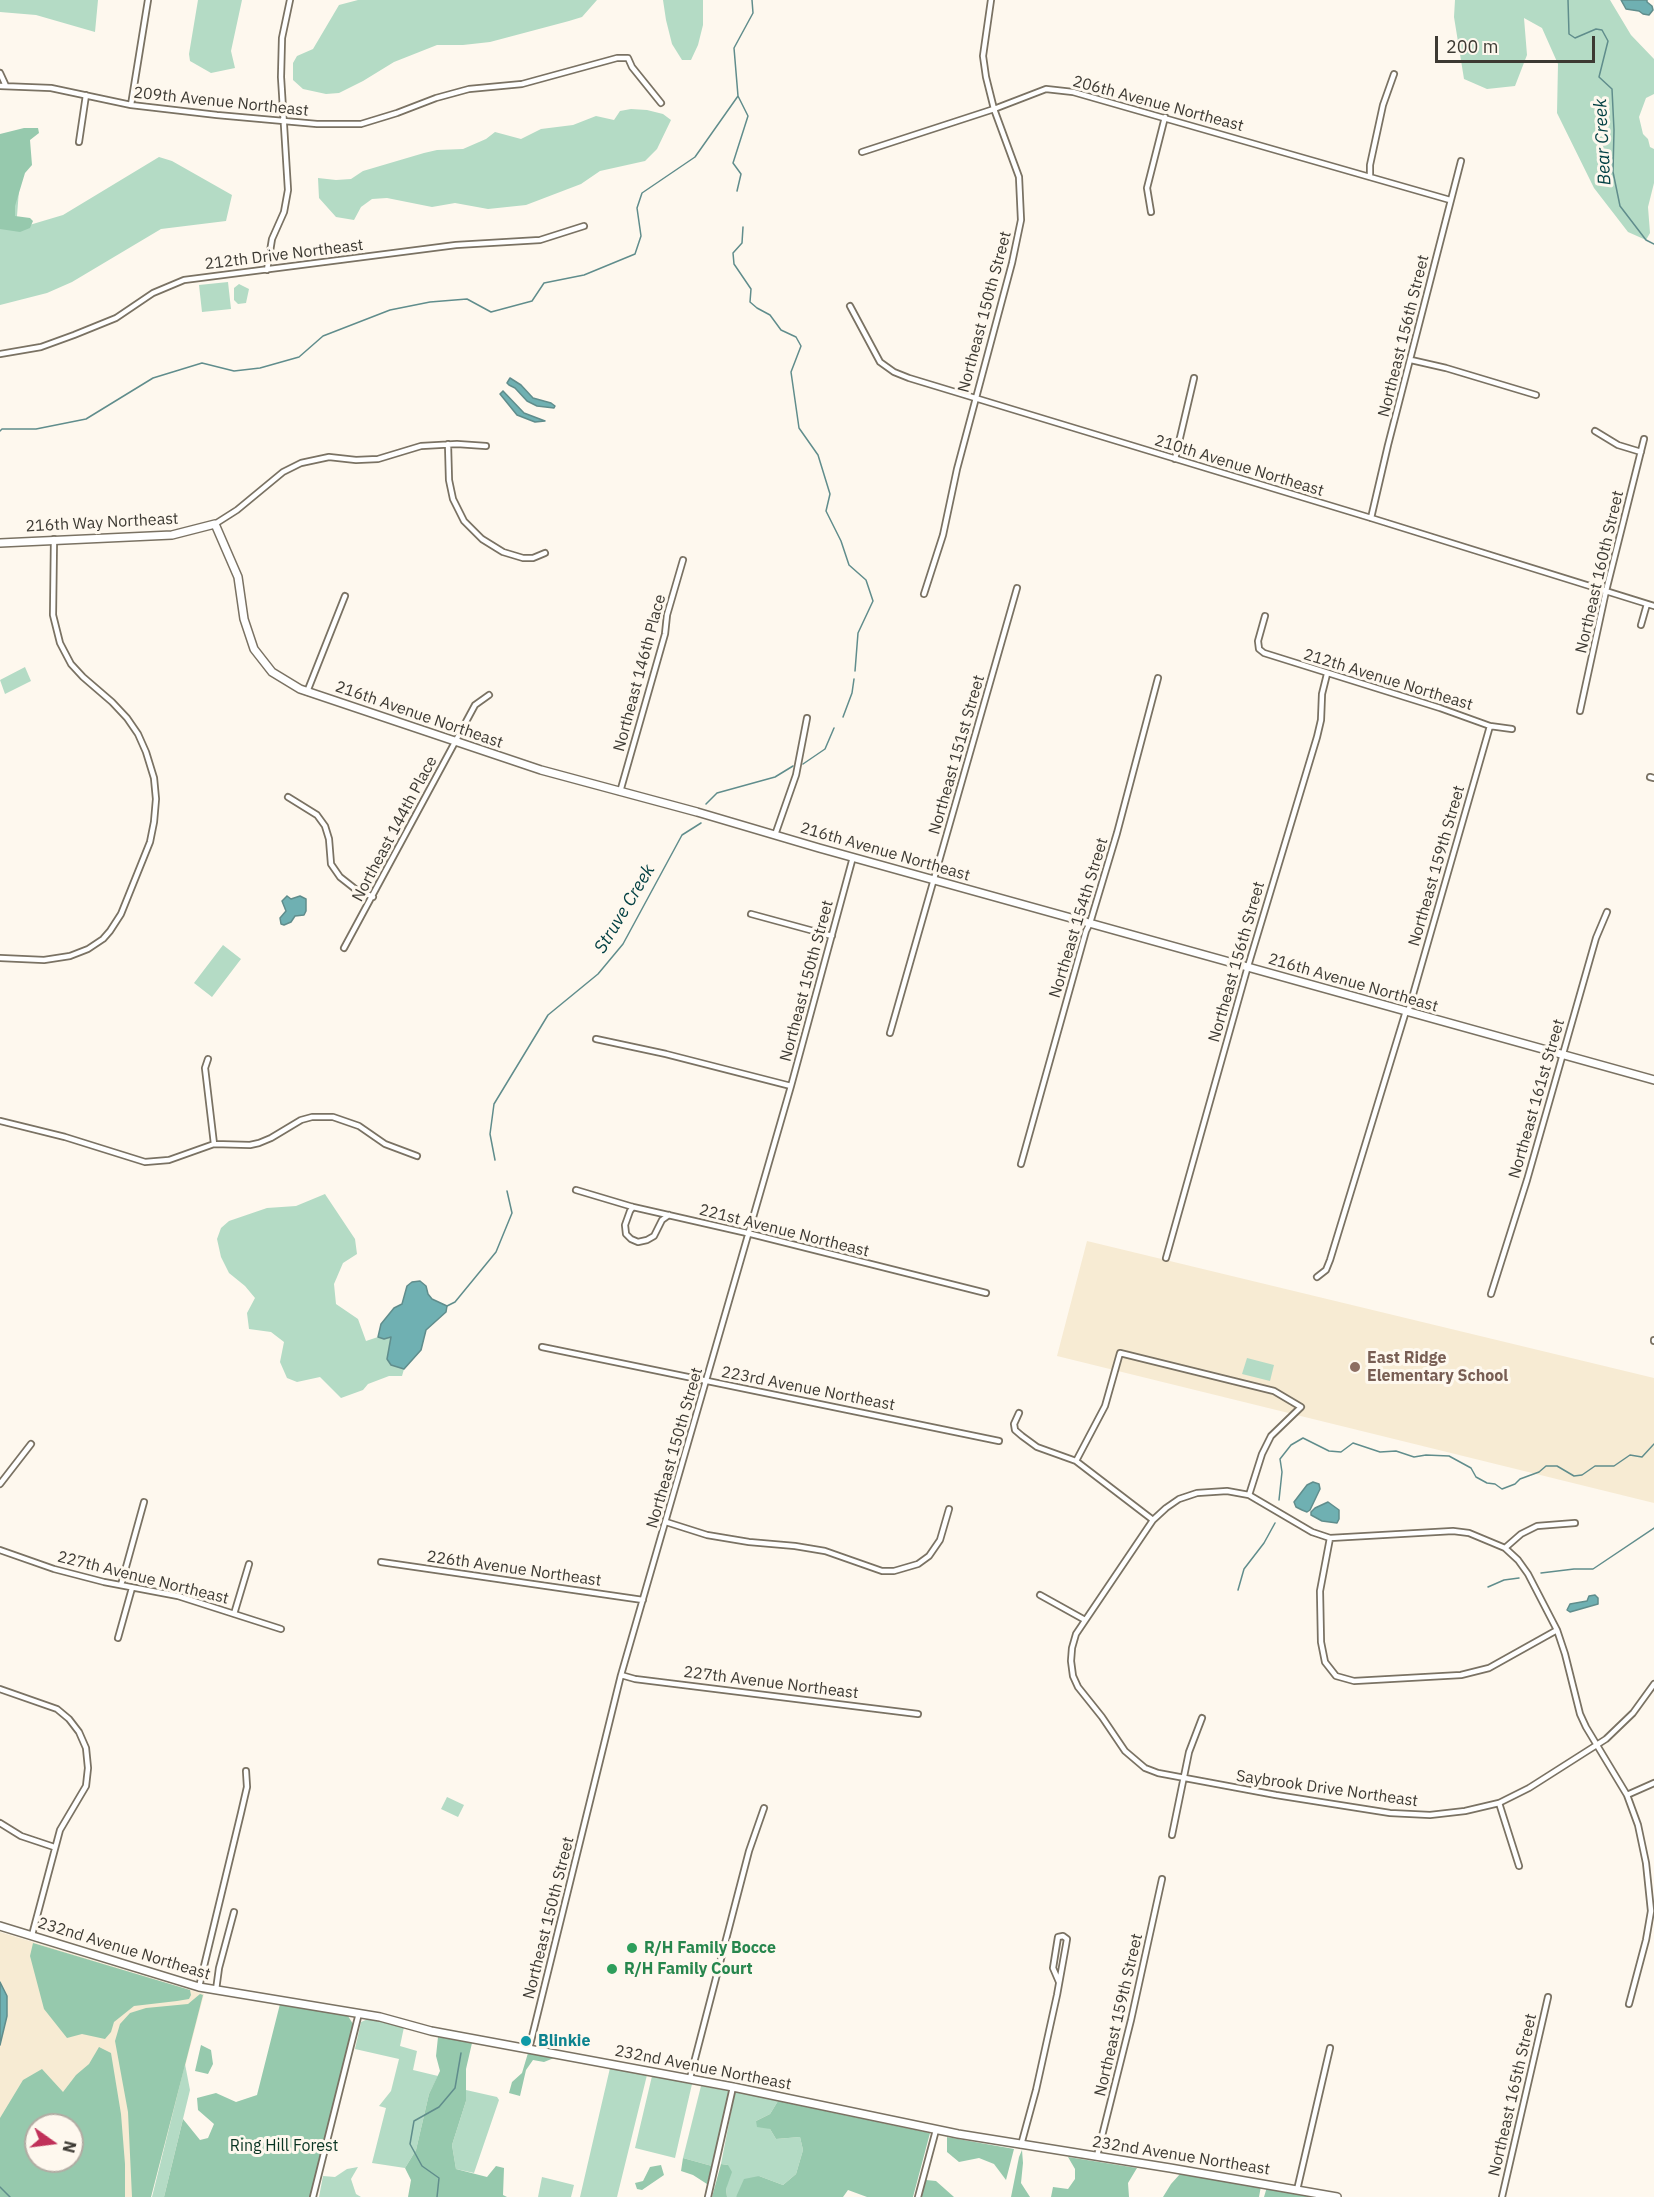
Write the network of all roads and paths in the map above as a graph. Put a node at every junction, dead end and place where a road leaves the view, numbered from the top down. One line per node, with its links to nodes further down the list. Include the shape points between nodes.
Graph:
1 (148, 0): 10 (street)
2 (290, 0): 13 (street, via 282,38)
3 (991, 0): 11 (street, Northeast 150th Street, via 983,56)
4 (0, 73): 7 (street)
5 (1394, 74): 17 (street, via 1383,105)
6 (0, 86): 7 (street, 209th Avenue Northeast)
7 (6, 86): 8 (street, 209th Avenue Northeast, via 51,88)
8 (86, 95): 10 (street, 209th Avenue Northeast); 14 (street)
9 (661, 103): 13 (street, 209th Avenue Northeast, via 628,58 616,58 522,84 470,89 361,124)
10 (131, 105): 13 (street, 209th Avenue Northeast)
11 (994, 109): 12 (street, 206th Avenue Northeast, via 1046,89 1073,92); 15 (street, 206th Avenue Northeast); 27 (street, Northeast 150th Street, via 1019,177 1021,220)
12 (1165, 117): 17 (street, 206th Avenue Northeast); 19 (street, via 1147,188)
13 (283, 121): 21 (street, via 288,190 284,212 272,239)
14 (80, 142)
15 (862, 152)
16 (1461, 162): 18 (street, Northeast 156th Street)
17 (1370, 177): 18 (street, 206th Avenue Northeast)
18 (1450, 200): 24 (street, Northeast 156th Street)
19 (1151, 212)
20 (584, 226): 21 (street, 212th Drive Northeast, via 540,240 456,245)
21 (267, 270): 23 (street, 212th Drive Northeast, via 184,280 153,293 116,318 74,335 41,347)
22 (850, 306): 27 (street, 210th Avenue Northeast, via 875,356 894,372)
23 (0, 354)
24 (1411, 360): 26 (street); 34 (street, Northeast 156th Street)
25 (1194, 378): 33 (street)
26 (1536, 395)
27 (976, 397): 33 (street, 210th Avenue Northeast); 42 (street, Northeast 150th Street, via 943,535)
28 (1595, 431): 32 (street, via 1618,445)
29 (1644, 439): 32 (street, Northeast 160th Street)
30 (448, 444): 31 (street, 216th Way Northeast); 35 (street, 216th Way Northeast, via 421,446 378,459 330,457 301,463 283,472); 38 (street, via 449,480 464,521 503,552 523,558)
31 (486, 446)
32 (1641, 452): 41 (street, Northeast 160th Street)
33 (1176, 459): 34 (street, 210th Avenue Northeast)
34 (1371, 518): 41 (street, 210th Avenue Northeast)
35 (215, 524): 36 (street, 216th Way Northeast, via 172,535); 50 (street, 216th Avenue Northeast, via 238,578 244,619 254,649 272,672)
36 (54, 539): 37 (street, 216th Way Northeast); 68 (street, via 53,615 60,643 75,669 112,702 138,734 154,778 156,799 151,838 116,923 94,945 70,956 44,960)
37 (0, 543)
38 (545, 553)
39 (682, 560): 57 (street, Northeast 146th Place)
40 (1017, 588): 61 (street, Northeast 151st Street)
41 (1606, 591): 44 (street, 210th Avenue Northeast); 52 (street, Northeast 160th Street)
42 (924, 594)
43 (345, 596): 50 (street)
44 (1647, 604): 45 (street, 210th Avenue Northeast); 47 (street)
45 (1654, 606)
46 (1265, 616): 48 (street, 212th Avenue Northeast, via 1259,649)
47 (1641, 626)
48 (1328, 674): 54 (street, 212th Avenue Northeast); 69 (street, Northeast 156th Street, via 1317,737)
49 (1158, 678): 65 (street, Northeast 154th Street)
50 (308, 692): 56 (street, 216th Avenue Northeast)
51 (489, 695): 56 (street, Northeast 144th Place, via 475,705)
52 (1580, 711)
53 (807, 718): 59 (street, via 796,775)
54 (1490, 726): 55 (street, 212th Avenue Northeast); 70 (street, Northeast 159th Street)
55 (1512, 729)
56 (455, 742): 57 (street, 216th Avenue Northeast); 62 (street, Northeast 144th Place)
57 (620, 792): 59 (street, 216th Avenue Northeast)
58 (288, 797): 62 (street, via 317,815 325,826 331,864 340,877)
59 (775, 835): 60 (street, 216th Avenue Northeast)
60 (853, 857): 61 (street, 216th Avenue Northeast); 66 (street, Northeast 150th Street)
61 (933, 880): 65 (street, 216th Avenue Northeast); 71 (street, Northeast 151st Street)
62 (373, 897): 67 (street, Northeast 144th Place)
63 (1607, 912): 73 (street, Northeast 161st Street)
64 (751, 914): 66 (street)
65 (1090, 923): 69 (street, 216th Avenue Northeast); 80 (street, Northeast 154th Street)
66 (832, 936): 76 (street, Northeast 150th Street)
67 (344, 948)
68 (0, 958)
69 (1248, 968): 70 (street, 216th Avenue Northeast); 85 (street, Northeast 156th Street)
70 (1407, 1012): 73 (street, 216th Avenue Northeast); 86 (street, Northeast 159th Street, via 1330,1260)
71 (890, 1033)
72 (596, 1039): 76 (street)
73 (1563, 1055): 75 (street, 216th Avenue Northeast); 88 (street, Northeast 161st Street)
74 (208, 1059): 78 (street, via 205,1068)
75 (1654, 1080)
76 (791, 1086): 84 (street, Northeast 150th Street)
77 (0, 1121): 78 (street, via 145,1162 169,1160)
78 (214, 1144): 79 (street, via 259,1143 312,1117 333,1117)
79 (417, 1156)
80 (1021, 1164)
81 (576, 1190): 82 (street, 221st Avenue Northeast)
82 (633, 1207): 83 (street, 221st Avenue Northeast); 83 (street, via 625,1225 626,1234 638,1242 654,1236)
83 (669, 1215): 84 (street, 221st Avenue Northeast)
84 (747, 1233): 87 (street, 221st Avenue Northeast); 90 (street, Northeast 150th Street)
85 (1166, 1258)
86 (1317, 1277)
87 (986, 1293)
88 (1491, 1294)
89 (542, 1347): 90 (street, 223rd Avenue Northeast)
90 (706, 1382): 92 (street, 223rd Avenue Northeast); 100 (street, Northeast 150th Street)
91 (1019, 1413): 94 (street, via 1014,1424 1022,1436 1037,1447)
92 (999, 1441)
93 (31, 1444): 95 (street)
94 (1076, 1461): 96 (street, via 1105,1406 1120,1353 1274,1391 1301,1407 1271,1436); 99 (street)
95 (0, 1484)
96 (1249, 1495): 99 (street, via 1227,1491 1197,1493 1173,1503); 102 (street, via 1312,1532)
97 (144, 1502): 107 (street)
98 (949, 1509): 100 (street, via 940,1540 929,1556 918,1564 894,1571 882,1571 825,1551 749,1542)
99 (1154, 1520): 112 (street)
100 (666, 1522): 110 (street, Northeast 150th Street)
101 (1575, 1523): 103 (street, via 1537,1526)
102 (1330, 1538): 103 (street, via 1453,1532 1477,1536); 114 (street, via 1320,1591 1321,1642 1324,1662 1336,1676 1354,1681 1461,1675 1489,1668)
103 (1505, 1548): 114 (street, via 1528,1574)
104 (0, 1550): 107 (street, 227th Avenue Northeast, via 54,1569)
105 (381, 1562): 110 (street, 226th Avenue Northeast)
106 (249, 1564): 111 (street)
107 (121, 1585): 108 (street, 227th Avenue Northeast)
108 (132, 1588): 111 (street, 227th Avenue Northeast, via 178,1596); 115 (street)
109 (1040, 1595): 112 (street)
110 (643, 1600): 116 (street, Northeast 150th Street)
111 (234, 1614): 113 (street, 227th Avenue Northeast)
112 (1085, 1620): 123 (street, Saybrook Drive Northeast, via 1072,1648 1072,1676 1078,1687 1128,1755 1145,1768)
113 (281, 1629)
114 (1557, 1630): 121 (street, via 1580,1714)
115 (118, 1638)
116 (621, 1675): 119 (street, 227th Avenue Northeast); 144 (street, Northeast 150th Street)
117 (1654, 1684): 121 (street, Saybrook Drive Northeast, via 1633,1713)
118 (0, 1689): 130 (street, via 57,1709 79,1732 86,1748 86,1786 65,1818)
119 (918, 1714)
120 (1202, 1718): 123 (street)
121 (1598, 1744): 125 (street); 126 (street, Saybrook Drive Northeast)
122 (246, 1771): 138 (street, via 247,1787)
123 (1183, 1779): 126 (street, Saybrook Drive Northeast, via 1390,1813 1430,1815); 129 (street)
124 (1654, 1783): 125 (street)
125 (1627, 1795): 133 (street, via 1638,1825)
126 (1499, 1803): 131 (street)
127 (764, 1808): 145 (street, via 749,1851)
128 (0, 1823): 130 (street)
129 (1172, 1835)
130 (54, 1848): 136 (street)
131 (1519, 1866)
132 (1162, 1879): 149 (street, Northeast 159th Street)
133 (1653, 1911): 141 (street)
134 (234, 1912): 139 (street)
135 (0, 1926): 136 (street, 232nd Avenue Northeast)
136 (32, 1935): 138 (street, 232nd Avenue Northeast)
137 (1059, 1982): 137 (street, via 1067,1939 1063,1936 1058,1937 1053,1968); 148 (street)
138 (199, 1988): 139 (street, 232nd Avenue Northeast)
139 (216, 1990): 142 (street, 232nd Avenue Northeast)
140 (1548, 1997): 156 (street, Northeast 165th Street)
141 (1629, 2004)
142 (359, 2013): 144 (street, 232nd Avenue Northeast); 152 (street)
143 (1330, 2048): 150 (street)
144 (529, 2049): 145 (street, 232nd Avenue Northeast)
145 (690, 2078): 146 (street, 232nd Avenue Northeast)
146 (733, 2087): 147 (street, 232nd Avenue Northeast); 153 (street)
147 (936, 2130): 148 (street, 232nd Avenue Northeast); 154 (street)
148 (1021, 2145): 149 (street, 232nd Avenue Northeast)
149 (1098, 2156): 150 (street, 232nd Avenue Northeast)
150 (1297, 2190): 151 (street, 232nd Avenue Northeast)
151 (1319, 2195): 155 (street, 232nd Avenue Northeast)
152 (314, 2197)
153 (708, 2197)
154 (918, 2197)
155 (1337, 2197)
156 (1502, 2197)

